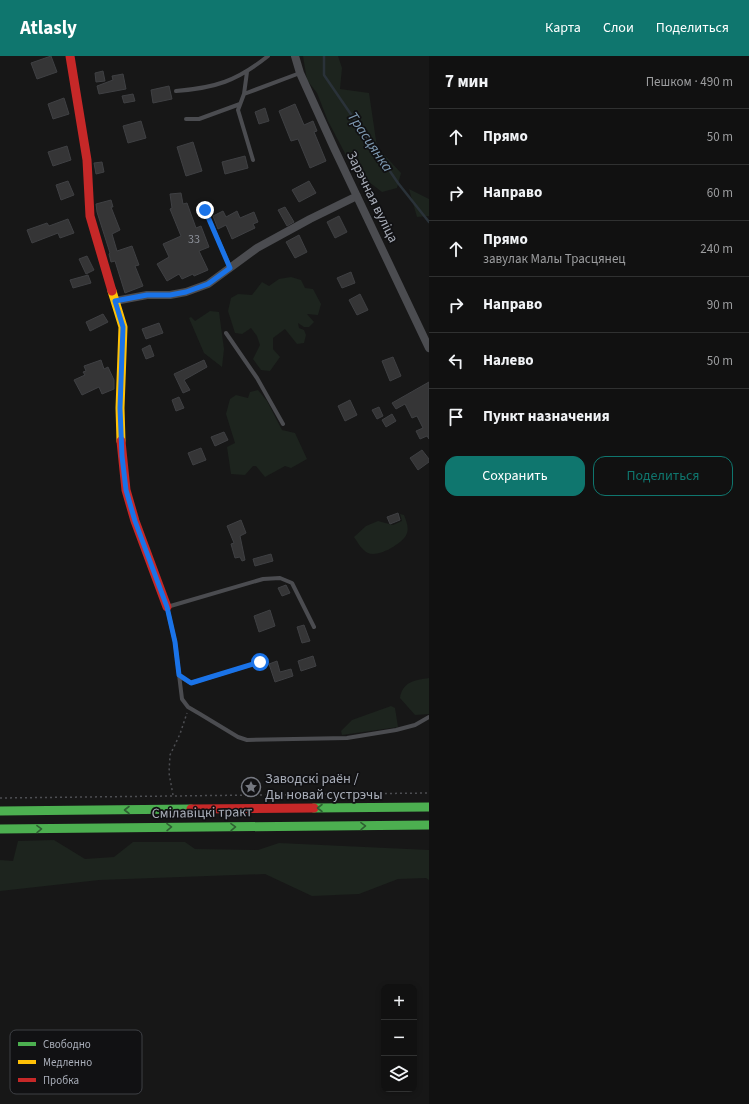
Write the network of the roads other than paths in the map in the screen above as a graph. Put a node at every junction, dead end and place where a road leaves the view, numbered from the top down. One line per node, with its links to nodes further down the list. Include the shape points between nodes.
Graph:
1 (70, 56): 14 (main road, via 87,160 90,216)
2 (268, 56): 4 (lane)
3 (295, 56): 5 (street, Зарэчная вуліца)
4 (247, 72): 6 (lane, via 205,89); 7 (lane)
5 (300, 72): 7 (lane); 11 (street, Зарэчная вуліца)
6 (176, 91)
7 (244, 94): 8 (lane)
8 (240, 104): 9 (lane, via 199,119); 10 (lane, via 238,110)
9 (186, 119)
10 (253, 160)
11 (357, 196): 13 (street, via 257,248); 16 (street, Зарэчная вуліца)
12 (205, 210): 13 (lane)
13 (230, 268): 14 (street, via 208,284 186,292)
14 (115, 301): 18 (main road, via 123,327 120,408 126,490)
15 (226, 333): 17 (lane, via 257,378)
16 (429, 348)
17 (283, 424)
18 (167, 607): 19 (lane, via 262,580 280,578 292,583); 21 (lane)
19 (314, 627)
20 (260, 662): 21 (lane, via 191,683)
21 (179, 675): 22 (lane, via 182,698 188,707 238,737 262,740 347,738 415,725)
22 (429, 717)
23 (429, 807): 24 (main road, Смілавіцкі тракт, one-way to 24)
24 (0, 811)
25 (429, 825): 26 (main road, Смілавіцкі тракт, one-way to 25)
26 (0, 829)

